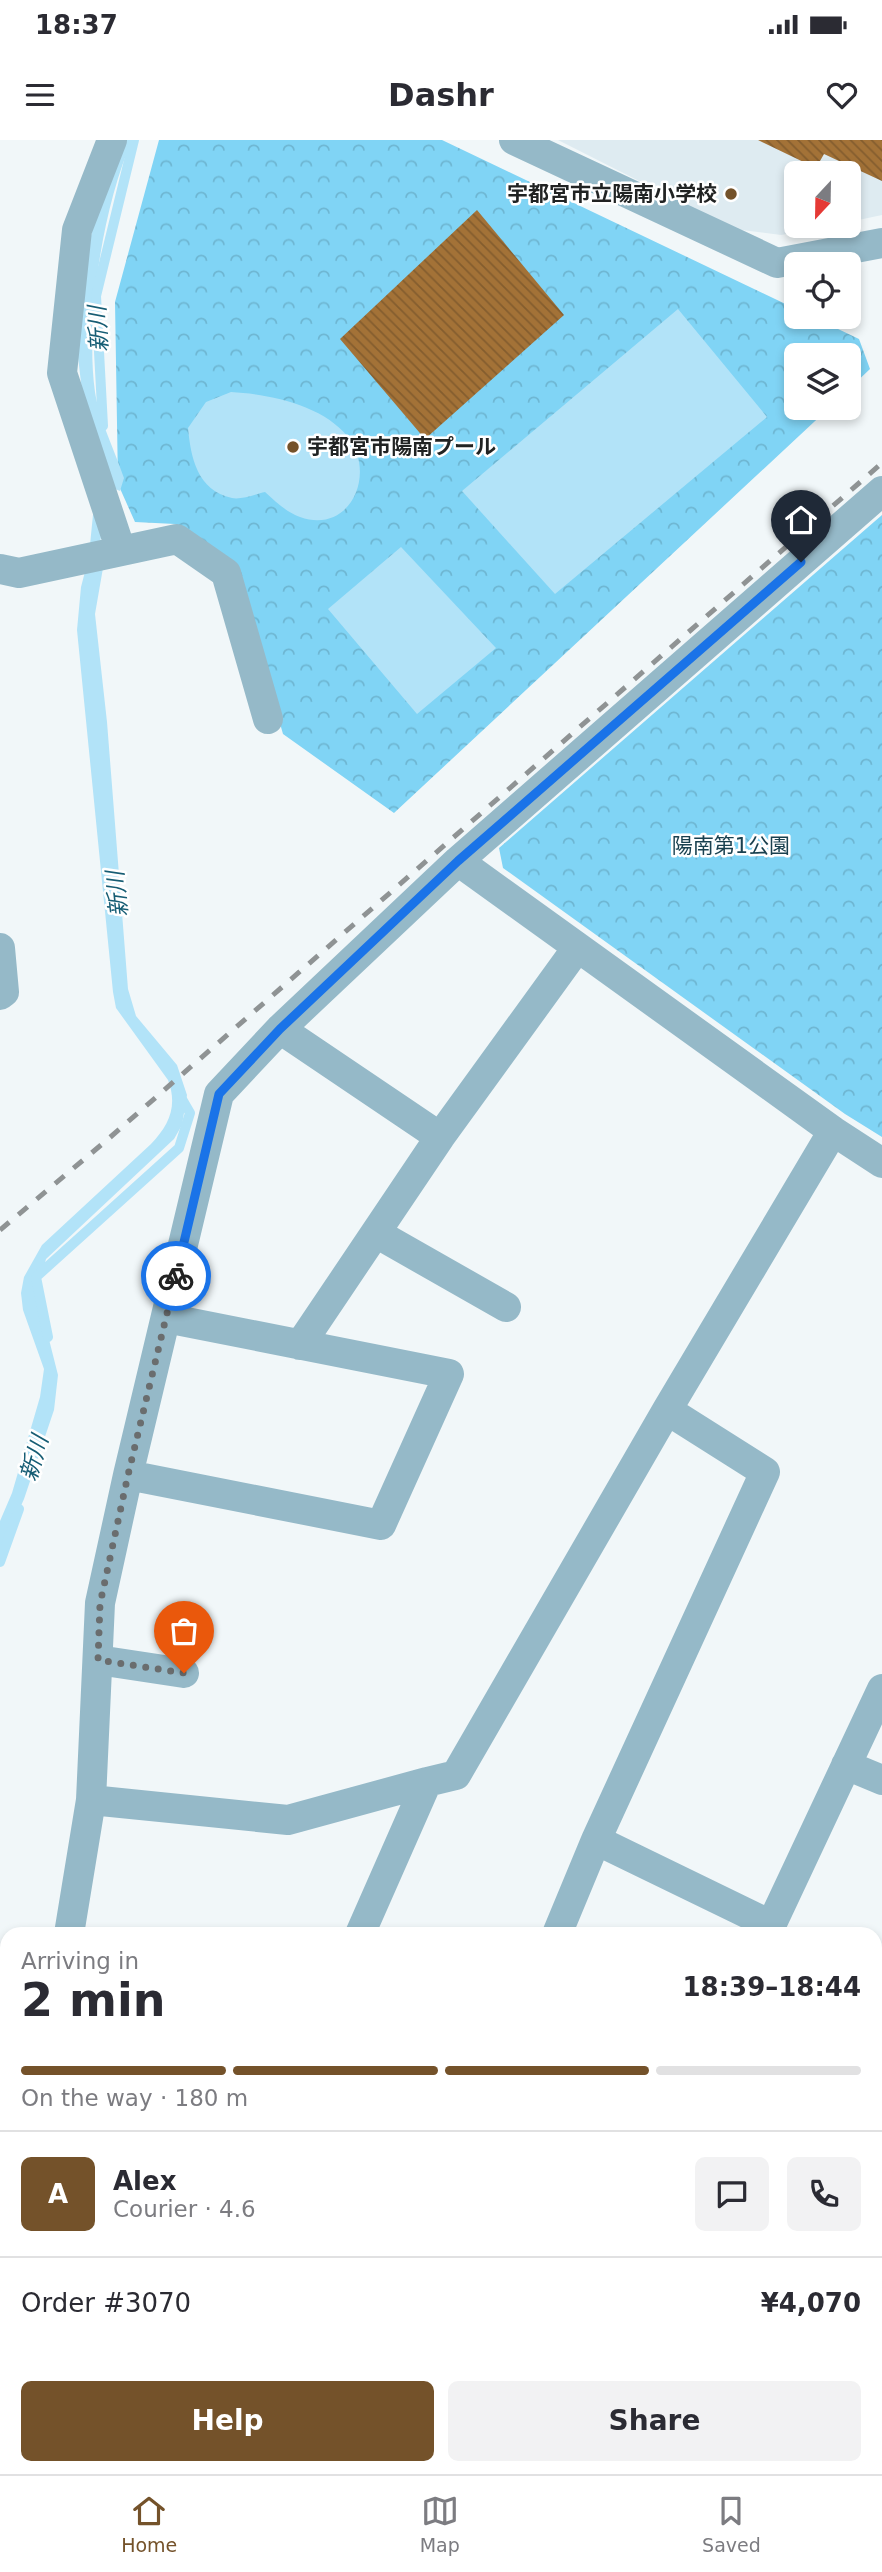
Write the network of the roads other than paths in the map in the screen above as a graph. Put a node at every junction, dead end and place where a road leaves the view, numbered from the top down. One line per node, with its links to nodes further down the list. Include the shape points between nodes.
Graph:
1 (112, 140): 5 (street, via 77,230 62,373)
2 (514, 140): 3 (street, via 777,263)
3 (882, 243)
4 (882, 491): 8 (street)
5 (121, 551): 6 (street, via 19,573); 7 (street, via 177,539 226,573)
6 (0, 569)
7 (268, 719)
8 (458, 861): 10 (street); 12 (street)
9 (0, 948): 11 (street, via 5,992)
10 (577, 948): 13 (street); 14 (street)
11 (0, 995)
12 (280, 1029): 14 (street); 18 (street, via 219,1094)
13 (834, 1131): 15 (street); 20 (street)
14 (440, 1137): 16 (street)
15 (882, 1163)
16 (376, 1233): 17 (street); 19 (street)
17 (506, 1307)
18 (166, 1318): 19 (street); 21 (street)
19 (300, 1345): 21 (street, via 449,1374 381,1525)
20 (667, 1410): 27 (street, via 456,1775); 29 (street, via 765,1472)
21 (128, 1475): 22 (street, via 100,1604)
22 (98, 1660): 23 (street); 28 (street)
23 (184, 1673)
24 (882, 1689): 25 (street)
25 (846, 1765): 26 (street); 34 (street)
26 (882, 1780)
27 (427, 1782): 28 (street, via 288,1819); 31 (street)
28 (91, 1800): 30 (street)
29 (596, 1840): 32 (street); 33 (street)
30 (70, 1927)
31 (362, 1927)
32 (560, 1927)
33 (765, 1927)
34 (770, 1927)

